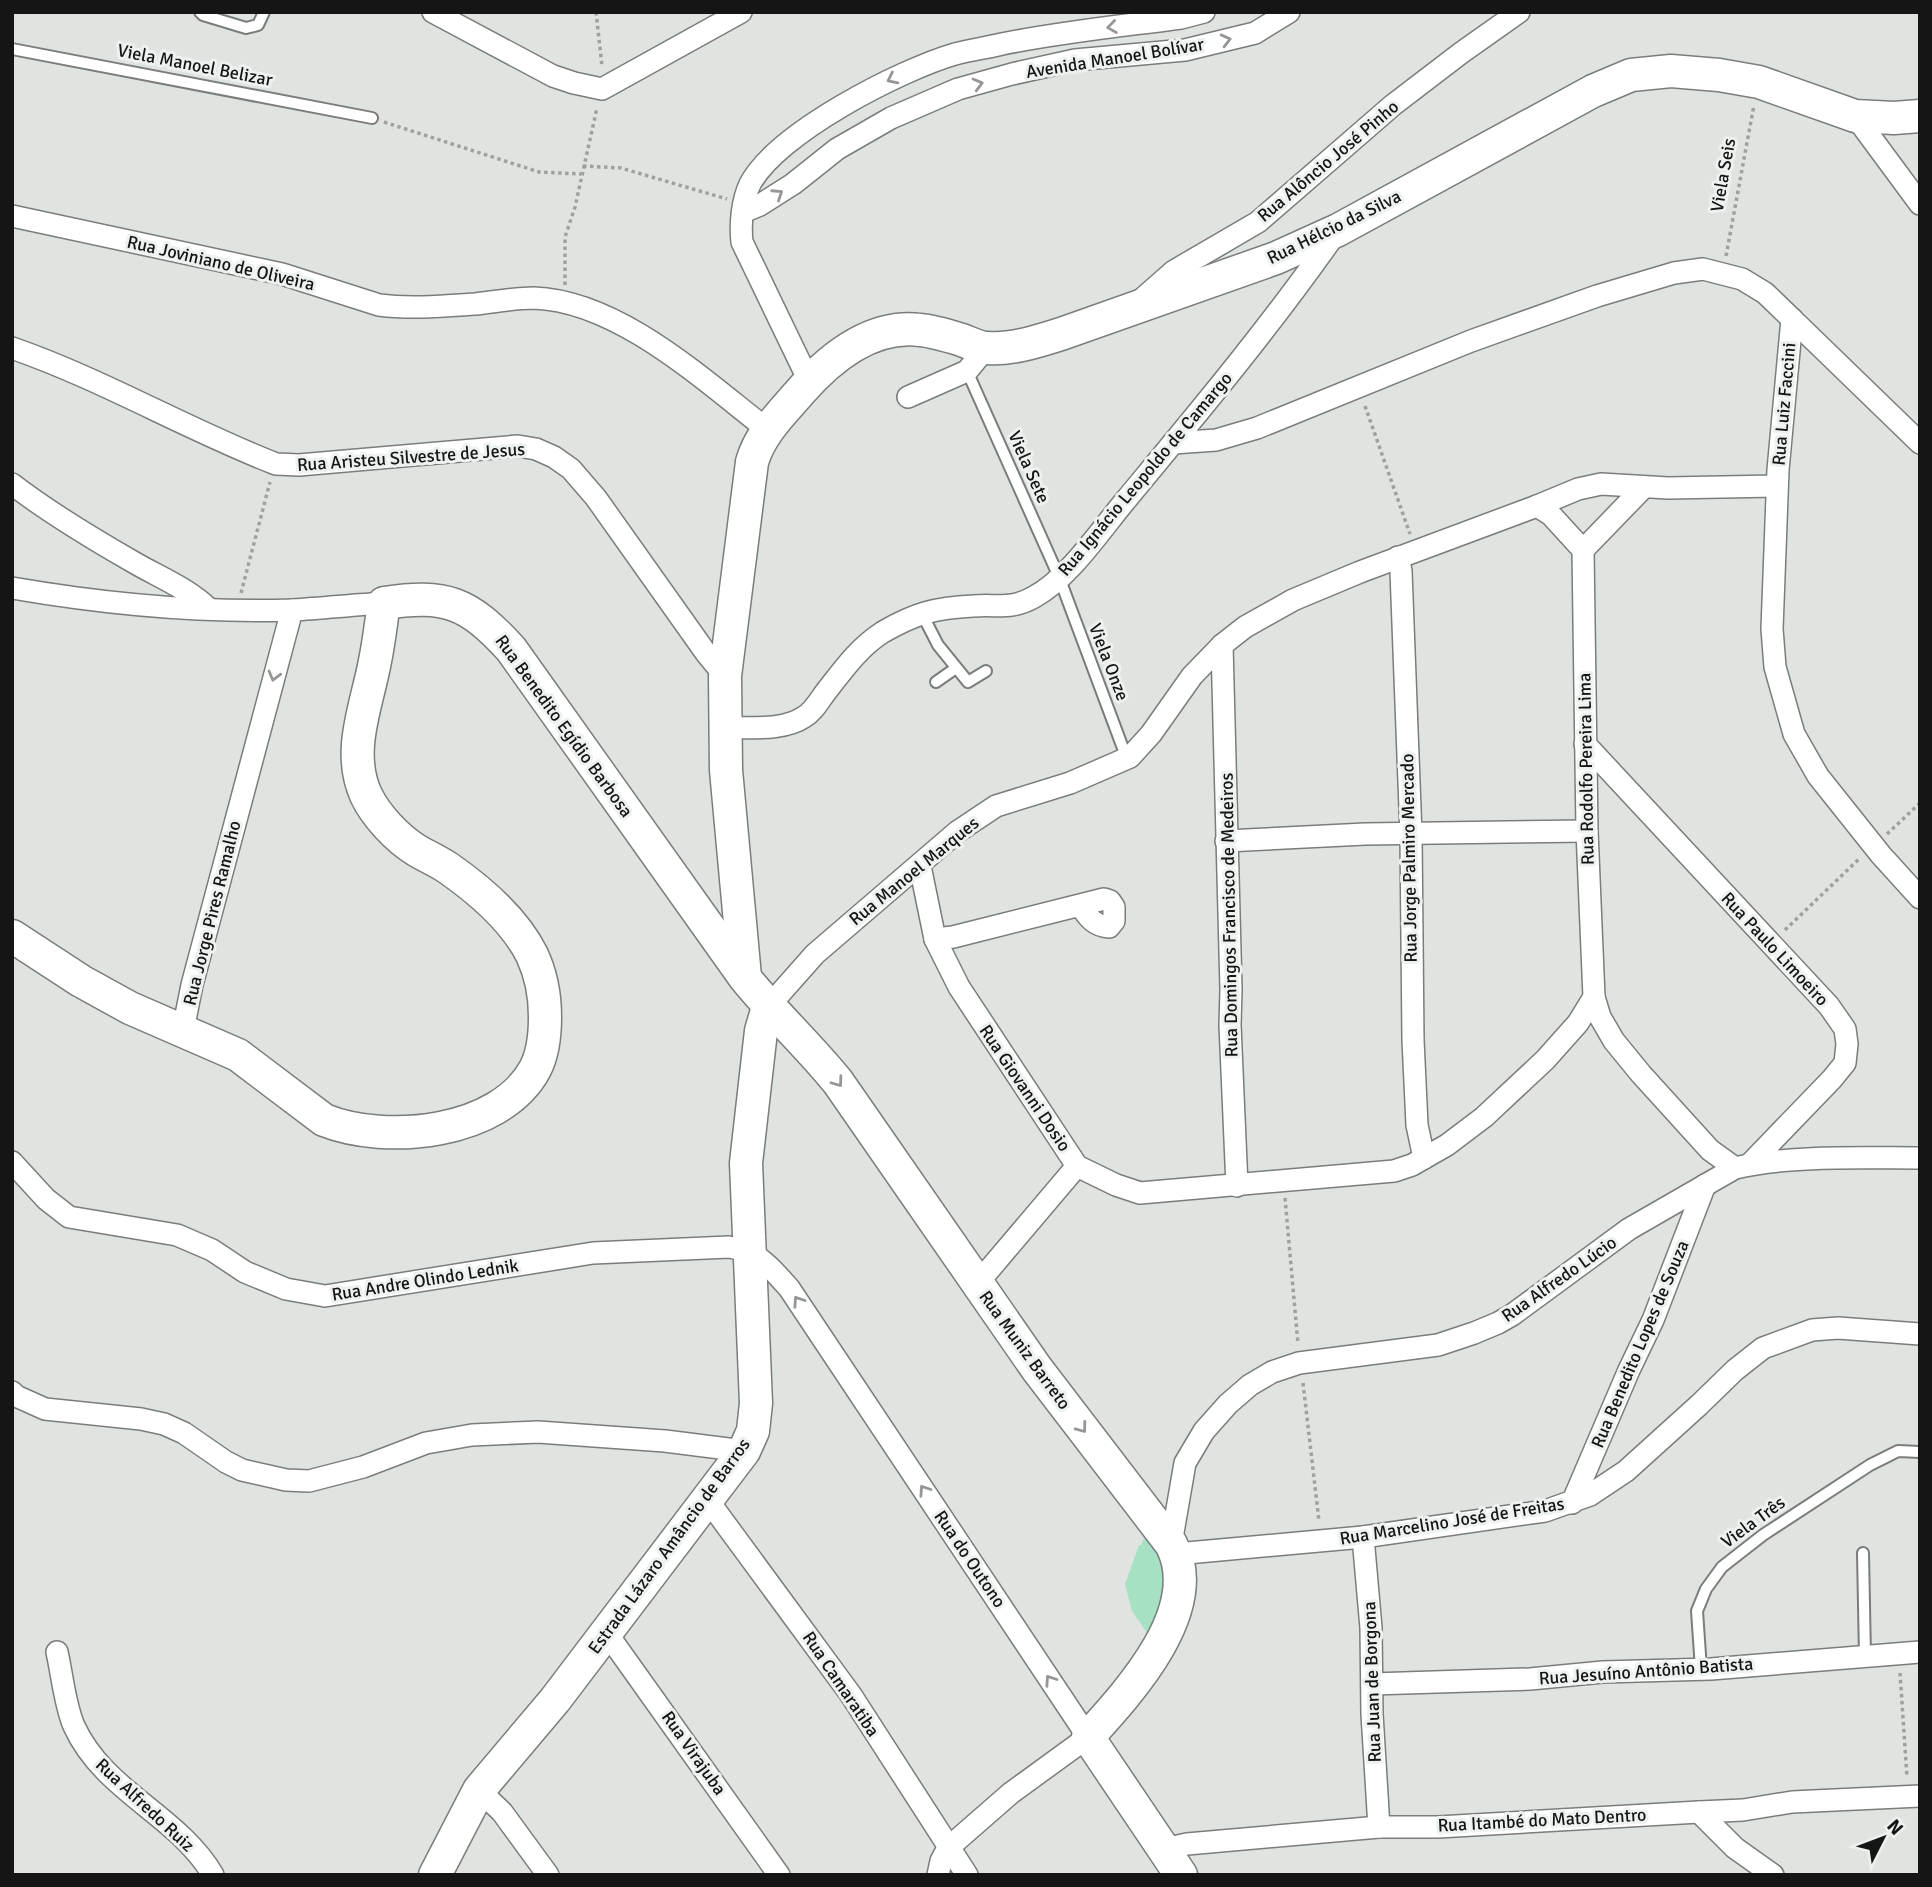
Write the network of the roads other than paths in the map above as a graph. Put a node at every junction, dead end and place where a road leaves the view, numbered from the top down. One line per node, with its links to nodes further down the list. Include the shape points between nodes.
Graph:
1 (200, 12): 2 (lane, via 246,29 258,25)
2 (264, 12)
3 (433, 12): 4 (street, via 553,76 602,89)
4 (741, 12)
5 (1204, 12): 8 (street, Avenida Manoel Bolívar, one-way to 8, via 1181,18)
6 (1289, 12): 10 (street, Avenida Manoel Bolívar, one-way to 6, via 1185,50 1255,33)
7 (1520, 12): 18 (street, Rua Alôncio José Pinho, via 1394,105 1258,222 1174,271)
8 (1077, 22): 10 (street); 15 (street, Avenida Manoel Bolívar, one-way to 15, via 929,63 831,112 765,164 750,185)
9 (12, 49): 13 (lane, Viela Manoel Belizar)
10 (1076, 60): 15 (street, Avenida Manoel Bolívar, one-way to 10, via 793,184 837,149 928,100)
11 (1855, 116): 12 (street, Rua Hélcio da Silva); 14 (street); 17 (street, Rua Hélcio da Silva, via 1759,82 1671,71 1631,75 1592,91)
12 (1920, 116)
13 (372, 118)
14 (1920, 204)
15 (743, 212): 22 (street, via 742,242)
16 (12, 216): 24 (street, Rua Joviniano de Oliveira, via 282,274 379,305 536,298 603,314 638,333)
17 (1338, 230): 18 (street, Rua Hélcio da Silva, via 1276,258); 25 (street, Rua Ignácio Leopoldo de Camargo, via 1285,306)
18 (1135, 307): 21 (street, Rua Hélcio da Silva)
19 (1792, 319): 25 (street, Rua Luiz Faccini, via 1742,279 1703,269 1674,273 1471,341 1257,428 1216,440); 26 (street); 28 (street, Rua Luiz Faccini)
20 (12, 348): 42 (street, Rua Aristeu Silvestre de Jesus, via 57,363 276,464 518,446 554,457 596,498)
21 (976, 360): 22 (street, Rua Hélcio da Silva, via 958,339 919,330 896,331 853,345); 23 (street); 33 (lane, Viela Sete)
22 (809, 381): 24 (street, Rua Hélcio da Silva)
23 (908, 397)
24 (768, 430): 42 (street, via 757,444 752,462)
25 (1173, 443): 33 (street, Rua Ignácio Leopoldo de Camargo)
26 (1920, 443)
27 (12, 484): 36 (street, via 126,558)
28 (1777, 486): 29 (street); 51 (street, Rua Luiz Faccini, via 1772,603 1775,667 1794,734 1818,776)
29 (1644, 487): 30 (street, via 1601,484); 31 (street)
30 (1537, 506): 31 (street); 32 (street)
31 (1583, 550): 45 (street, Rua Rodolfo Pereira Lima)
32 (1407, 554): 39 (street, via 1293,600 1245,626); 48 (street, Rua Jorge Palmiro Mercado, via 1401,571)
33 (1059, 577): 38 (street, Rua Ignácio Leopoldo de Camargo, via 1038,596 1020,604); 46 (lane, Viela Onze)
34 (12, 587): 36 (street, Rua Benedito Egídio Barbosa, via 146,606)
35 (384, 603): 37 (street, Rua Benedito Egídio Barbosa); 55 (street, Rua Benedito Egídio Barbosa, via 451,602 487,623); 58 (street, Rua Jorge Pires Ramalho, via 359,728 357,769 367,797 383,820 414,848 477,891 524,940 545,996 544,1032 535,1069 510,1098 465,1121 413,1133 378,1131 324,1120 238,1055)
36 (224, 609): 37 (street, Rua Benedito Egídio Barbosa)
37 (292, 610): 58 (street, Rua Jorge Pires Ramalho, one-way to 58)
38 (921, 612): 40 (lane, via 933,638); 44 (street, Rua Ignácio Leopoldo de Camargo, via 864,646 804,718 784,725)
39 (1222, 645): 46 (street); 49 (street, Rua Domingos Francisco de Medeiros)
40 (956, 668): 41 (lane, via 968,682); 43 (lane)
41 (986, 671)
42 (725, 676): 44 (street)
43 (936, 682)
44 (726, 728): 55 (street)
45 (1585, 744): 47 (street, Rua Rodolfo Pereira Lima); 65 (street, Rua Paulo Limoeiro, via 1845,1028 1845,1063)
46 (1128, 758): 50 (street, Rua Manoel Marques, via 1087,777 996,806 957,832)
47 (1587, 831): 48 (street); 56 (street, Rua Rodolfo Pereira Lima)
48 (1411, 835): 49 (street); 61 (street, Rua Jorge Palmiro Mercado, via 1413,1040 1417,1125)
49 (1226, 841): 67 (street, Rua Domingos Francisco de Medeiros)
50 (920, 866): 54 (street, Rua Giovanni Dosio); 57 (street, Rua Manoel Marques, via 815,954)
51 (1920, 898)
52 (1081, 906): 54 (street)
53 (12, 936): 58 (street, via 120,1003)
54 (935, 939): 64 (street, Rua Giovanni Dosio, via 959,987)
55 (745, 978): 57 (street, Rua Muniz Barreto)
56 (1594, 997): 61 (street, via 1570,1032 1510,1094); 65 (street, Rua Rodolfo Pereira Lima, via 1614,1041 1641,1074 1710,1150)
57 (768, 1007): 59 (street, Rua Muniz Barreto); 60 (street, Estrada Lázaro Amâncio de Barros)
58 (183, 1030)
59 (793, 1031): 60 (street, Estrada Lázaro Amâncio de Barros); 69 (street, Rua Muniz Barreto, one-way to 69, via 838,1082)
60 (756, 1085): 68 (street, Estrada Lázaro Amâncio de Barros, via 746,1163)
61 (1424, 1157): 67 (street, via 1394,1171)
62 (1920, 1158): 65 (street, Rua Alfredo Lúcio)
63 (12, 1162): 68 (street, Rua Andre Olindo Lednik, via 69,1217 177,1235 212,1250 245,1272 286,1289 325,1297 593,1253 729,1247)
64 (1077, 1166): 67 (street, via 1140,1193); 69 (street, Rua Giovanni Dosio)
65 (1743, 1166): 66 (street, Rua Alfredo Lúcio)
66 (1705, 1185): 75 (street, Rua Benedito Lopes de Souza, via 1666,1289); 77 (street, Rua Alfredo Lúcio, via 1609,1243 1512,1315 1474,1334 1428,1346 1299,1363 1251,1385 1204,1431 1185,1463)
67 (1237, 1186)
68 (750, 1251): 72 (street, Estrada Lázaro Amâncio de Barros, via 756,1403 753,1431); 85 (street, Rua do Outono, one-way to 68, via 789,1287)
69 (977, 1284): 77 (street, Rua Muniz Barreto, one-way to 77)
70 (1920, 1334): 75 (street, Rua Marcelino José de Freitas, via 1812,1330 1763,1348 1626,1471)
71 (12, 1391): 72 (street, via 45,1409 164,1424 243,1470 286,1480 309,1481 426,1443 472,1435 538,1432)
72 (744, 1451): 74 (street, Estrada Lázaro Amâncio de Barros)
73 (1920, 1452): 83 (lane, Viela Três, via 1899,1451 1870,1465 1721,1567 1698,1611)
74 (707, 1499): 79 (street, Estrada Lázaro Amâncio de Barros); 90 (street, Rua Camaratiba, via 851,1695)
75 (1572, 1503): 76 (street, Rua Marcelino José de Freitas, via 1545,1511)
76 (1363, 1537): 77 (street, Rua Marcelino José de Freitas); 84 (street, Rua Juan de Borgona)
77 (1173, 1549): 85 (street, via 1180,1584 1164,1638)
78 (1863, 1553): 82 (lane)
79 (607, 1632): 86 (street, Estrada Lázaro Amâncio de Barros); 95 (street, Rua Virajuba)
80 (57, 1652): 92 (street, Rua Alfredo Ruiz, via 73,1725 94,1760 176,1832)
81 (1920, 1652): 82 (street, Rua Jesuíno Antônio Batista)
82 (1865, 1657): 83 (street, Rua Jesuíno Antônio Batista)
83 (1701, 1669): 84 (street, Rua Jesuíno Antônio Batista)
84 (1372, 1684): 89 (street, Rua Juan de Borgona)
85 (1088, 1737): 90 (street, via 1011,1793); 91 (street, Rua do Outono)
86 (479, 1790): 93 (street, Estrada Lázaro Amâncio de Barros); 94 (street, via 502,1812)
87 (1916, 1798): 88 (street, Rua Itambé do Mato Dentro, via 1792,1802)
88 (1699, 1812): 89 (street, Rua Itambé do Mato Dentro); 98 (street, via 1735,1848)
89 (1379, 1827): 91 (street, Rua Itambé do Mato Dentro, via 1188,1844)
90 (948, 1849): 96 (street); 97 (street, Rua Camaratiba)
91 (1172, 1862)
92 (213, 1875)
93 (435, 1875)
94 (548, 1875)
95 (779, 1875)
96 (939, 1875)
97 (967, 1875)
98 (1773, 1875)

